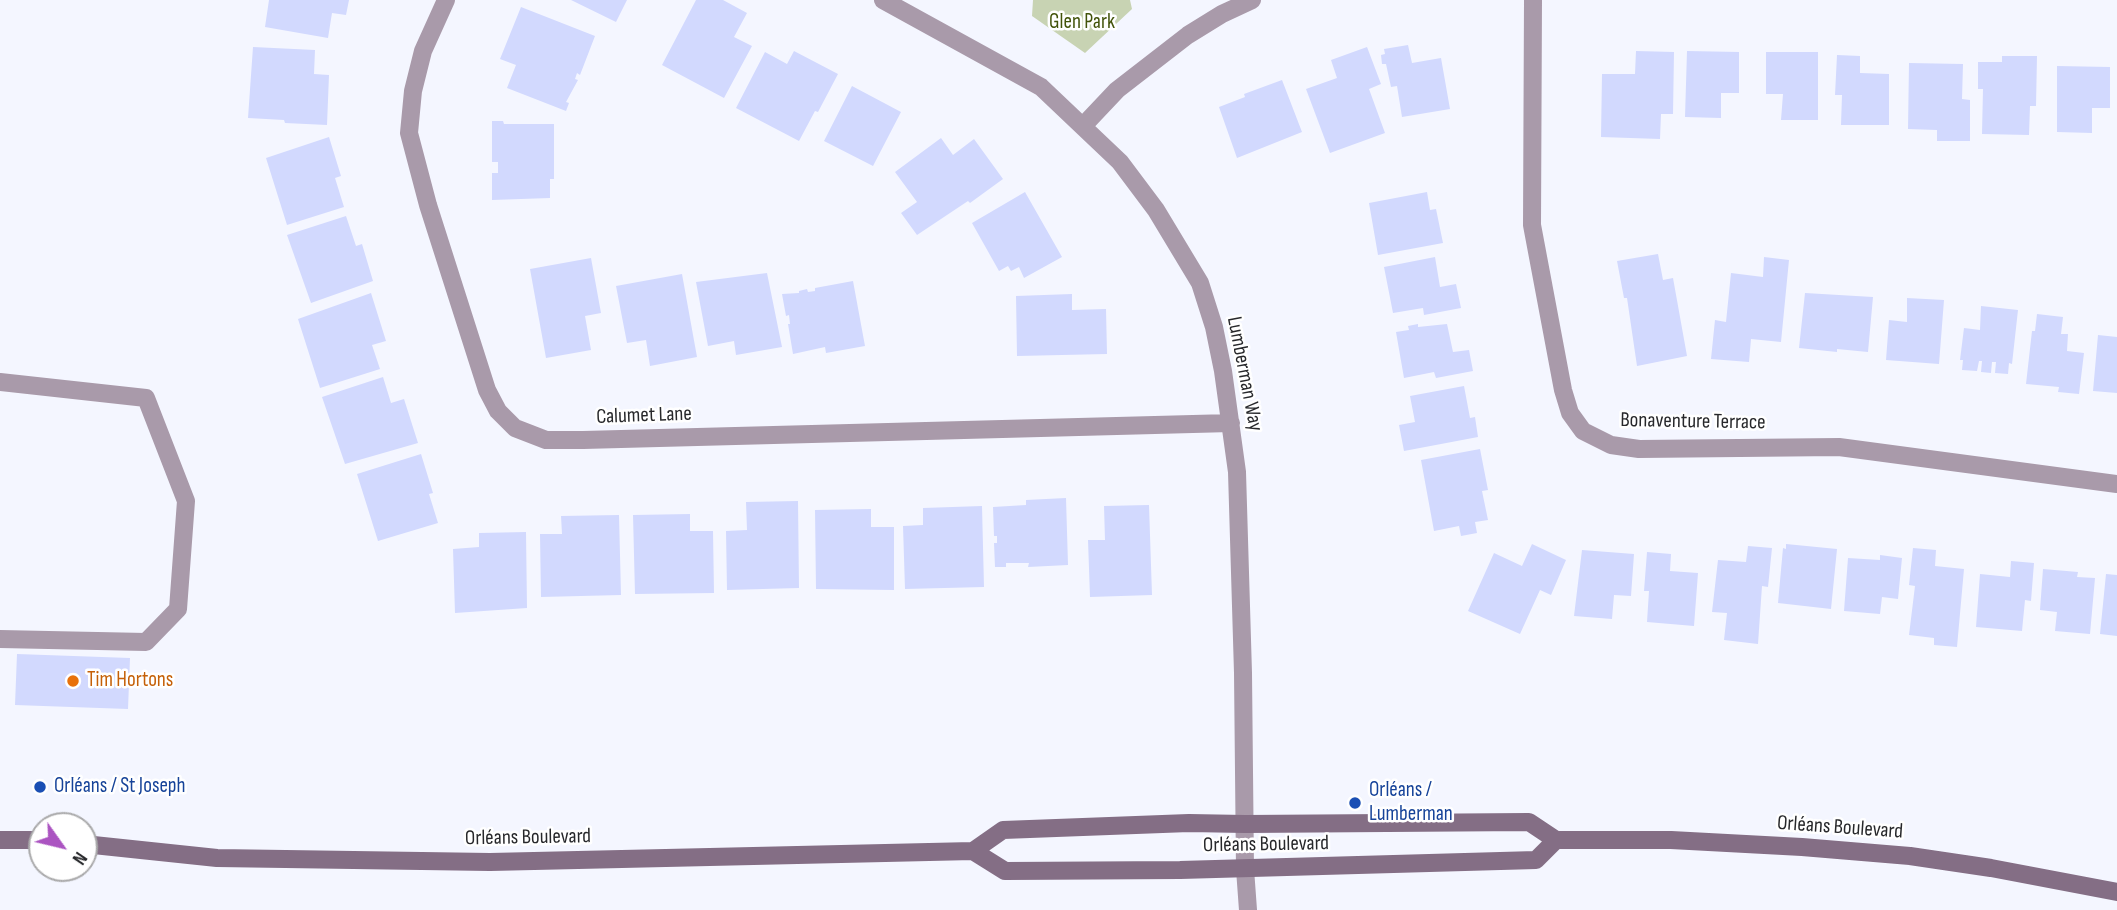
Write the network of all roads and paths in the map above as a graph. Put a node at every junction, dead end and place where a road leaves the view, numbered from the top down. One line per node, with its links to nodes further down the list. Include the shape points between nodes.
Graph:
1 (446, 0): 7 (street, Calumet Lane, via 423,51 409,133 487,390 498,411 515,428 547,440 583,440)
2 (883, 0): 5 (street, Lumberman Way, via 1041,87)
3 (1252, 0): 5 (street, via 1188,35 1117,90)
4 (1532, 0): 8 (street, Bonaventure Terrace, via 1532,225 1563,390 1570,413 1583,431 1611,445 1640,449 1839,447)
5 (1083, 126): 7 (street, Lumberman Way, via 1120,162 1156,210 1200,283 1214,327)
6 (0, 382): 9 (street, via 146,398 186,501 178,609 146,642)
7 (1231, 424): 10 (street, Lumberman Way, via 1238,497)
8 (2117, 484)
9 (0, 639)
10 (1245, 824): 13 (main road, Orléans Boulevard, via 1529,822); 15 (main road, Orléans Boulevard, via 1003,830); 16 (street, Lumberman Way)
11 (0, 840): 12 (main road)
12 (28, 840)
13 (1556, 840): 16 (main road, Orléans Boulevard, via 1536,860); 17 (main road, Orléans Boulevard, via 1802,846 1910,856)
14 (98, 845): 15 (main road, Orléans Boulevard, via 217,858 490,862)
15 (973, 851): 16 (main road, Orléans Boulevard, via 1005,870)
16 (1245, 869): 18 (street, Lumberman Way)
17 (2117, 892)
18 (1248, 910)

